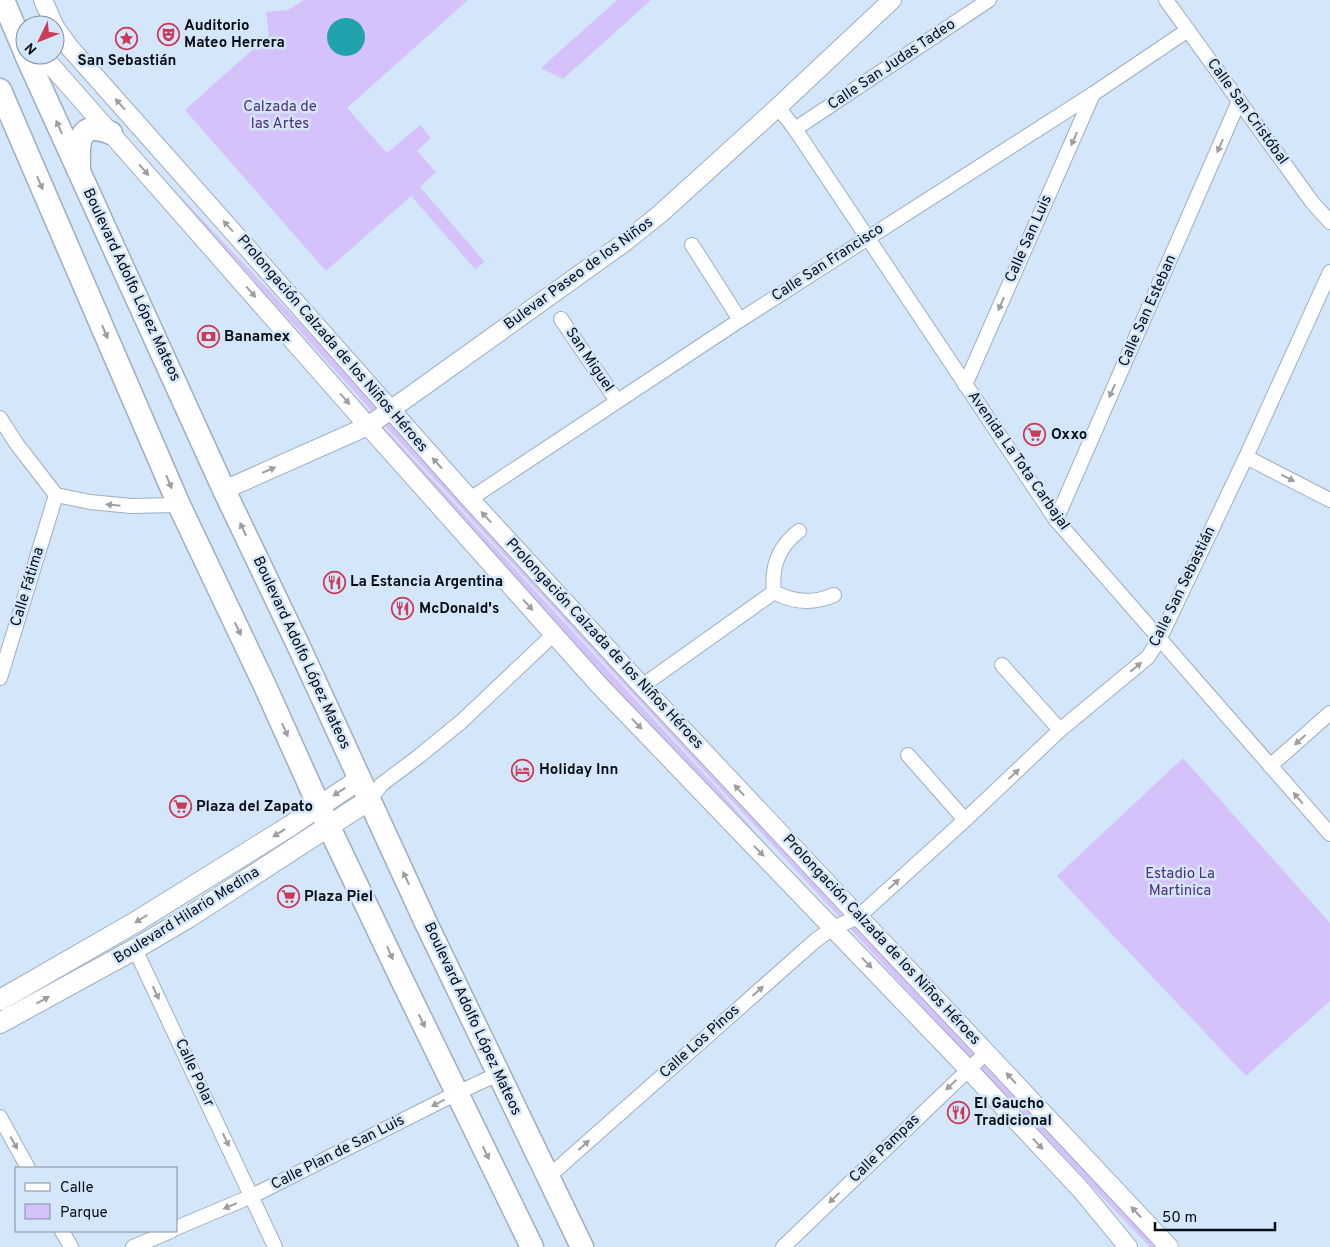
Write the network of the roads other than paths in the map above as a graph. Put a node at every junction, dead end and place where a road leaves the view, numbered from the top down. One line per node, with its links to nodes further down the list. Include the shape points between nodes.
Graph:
1 (43, 0): 6 (street, Prolongación Calzada de los Niños Héroes)
2 (892, 0): 16 (street, Bulevar Paseo de los Niños)
3 (989, 0): 17 (street, Calle San Judas Tadeo)
4 (1166, 0): 9 (street, Calle San Cristóbal)
5 (4, 7): 7 (street); 8 (main road, Boulevard Adolfo López Mateos)
6 (50, 15)
7 (15, 22)
8 (15, 30)
9 (1188, 30): 14 (street, Calle San Francisco); 15 (street, Calle San Cristóbal)
10 (65, 41): 28 (street, Prolongación Calzada de los Niños Héroes, one-way to 10)
11 (31, 65): 19 (main road, Boulevard Adolfo López Mateos, one-way to 11)
12 (51, 65): 18 (street, Prolongación Calzada de los Niños Héroes)
13 (0, 90): 36 (main road, one-way to 36)
14 (1093, 94): 21 (street, Calle San Francisco); 26 (street, Calle San Luis, one-way to 26)
15 (1239, 101): 20 (street, Calle San Cristóbal); 37 (street, Calle San Esteban, one-way to 37)
16 (778, 107): 17 (street, Avenida La Tota Carbajal); 28 (street, Bulevar Paseo de los Niños, via 643,228)
17 (796, 129): 21 (street, Avenida La Tota Carbajal)
18 (111, 133): 19 (main road, via 94,128 87,130 78,146); 30 (street, Prolongación Calzada de los Niños Héroes, one-way to 30)
19 (79, 171): 32 (main road, Boulevard Adolfo López Mateos)
20 (1330, 222)
21 (867, 238): 25 (street, Calle San Francisco); 26 (street, Avenida La Tota Carbajal)
22 (692, 245): 25 (street)
23 (1330, 272): 31 (street, Calle San Sebastián)
24 (561, 319): 27 (street, San Miguel)
25 (740, 320): 27 (street, Calle San Francisco)
26 (965, 385): 37 (street, Avenida La Tota Carbajal)
27 (617, 401): 34 (street, Calle San Francisco)
28 (390, 412): 30 (street, Bulevar Paseo de los Niños); 34 (street, Prolongación Calzada de los Niños Héroes, one-way to 28)
29 (0, 418): 33 (street)
30 (368, 426): 32 (street, Bulevar Paseo de los Niños, one-way to 30); 41 (street, Prolongación Calzada de los Niños Héroes, one-way to 41)
31 (1246, 457): 35 (street, one-way to 35); 42 (street, Calle San Sebastián)
32 (224, 490): 50 (main road, Boulevard Adolfo López Mateos, one-way to 32)
33 (56, 495): 36 (street, one-way to 33, via 131,506); 44 (street, Calle Fátima)
34 (470, 499): 45 (street, Prolongación Calzada de los Niños Héroes, one-way to 34)
35 (1330, 500)
36 (179, 506): 52 (main road, one-way to 52)
37 (1056, 520): 42 (street, Avenida La Tota Carbajal)
38 (799, 531): 39 (street, via 777,558)
39 (774, 592): 40 (street, via 802,601); 45 (street)
40 (834, 595)
41 (554, 634): 51 (street, via 462,721); 57 (street, Prolongación Calzada de los Niños Héroes, one-way to 57)
42 (1160, 638): 47 (street, Calle San Sebastián, one-way to 42, via 1148,657); 49 (street, Avenida La Tota Carbajal)
43 (1002, 665): 47 (street)
44 (0, 678)
45 (642, 686): 56 (street, Prolongación Calzada de los Niños Héroes, one-way to 45)
46 (1330, 713): 49 (street, one-way to 49)
47 (1060, 730): 53 (street, Calle San Sebastián, one-way to 47)
48 (908, 755): 53 (street)
49 (1270, 766): 55 (street, Avenida La Tota Carbajal, one-way to 49)
50 (360, 779): 51 (main road, Boulevard Adolfo López Mateos); 52 (main road, Boulevard Hilario Medina, one-way to 52)
51 (376, 792): 54 (main road, Boulevard Hilario Medina); 63 (main road, Boulevard Adolfo López Mateos, one-way to 51)
52 (319, 806): 54 (main road); 59 (main road, Boulevard Hilario Medina, one-way to 59, via 115,935)
53 (965, 820): 56 (street, Calle San Sebastián, one-way to 53)
54 (330, 826): 58 (main road, Boulevard Hilario Medina); 64 (main road, one-way to 64)
55 (1330, 834)
56 (858, 916): 57 (street, Calle Los Pinos); 61 (street, Prolongación Calzada de los Niños Héroes)
57 (833, 928): 62 (street, Prolongación Calzada de los Niños Héroes, one-way to 62); 67 (street, Calle Los Pinos, one-way to 57)
58 (135, 949): 60 (main road, Boulevard Hilario Medina, one-way to 58); 68 (street, Calle Polar, one-way to 68)
59 (0, 1000)
60 (0, 1023)
61 (987, 1052): 62 (street, Calle Pampas); 79 (street, Prolongación Calzada de los Niños Héroes, one-way to 61)
62 (968, 1069): 77 (street, Calle Pampas, one-way to 77); 78 (street, Prolongación Calzada de los Niños Héroes, one-way to 78, via 1082,1191)
63 (498, 1074): 64 (street, Calle Plan de San Luis); 67 (main road, Boulevard Adolfo López Mateos)
64 (457, 1093): 68 (street, Calle Plan de San Luis, one-way to 68); 75 (main road, one-way to 75)
65 (0, 1117): 66 (street, one-way to 66)
66 (27, 1167)
67 (548, 1177): 76 (main road, Boulevard Adolfo López Mateos)
68 (252, 1196): 69 (street, Calle Plan de San Luis, one-way to 69); 74 (street, Calle Polar)
69 (178, 1227)
70 (63, 1232): 72 (street)
71 (169, 1232): 73 (street)
72 (71, 1247)
73 (133, 1247)
74 (275, 1247)
75 (532, 1247)
76 (582, 1247)
77 (783, 1247)
78 (1128, 1247)
79 (1169, 1247)

